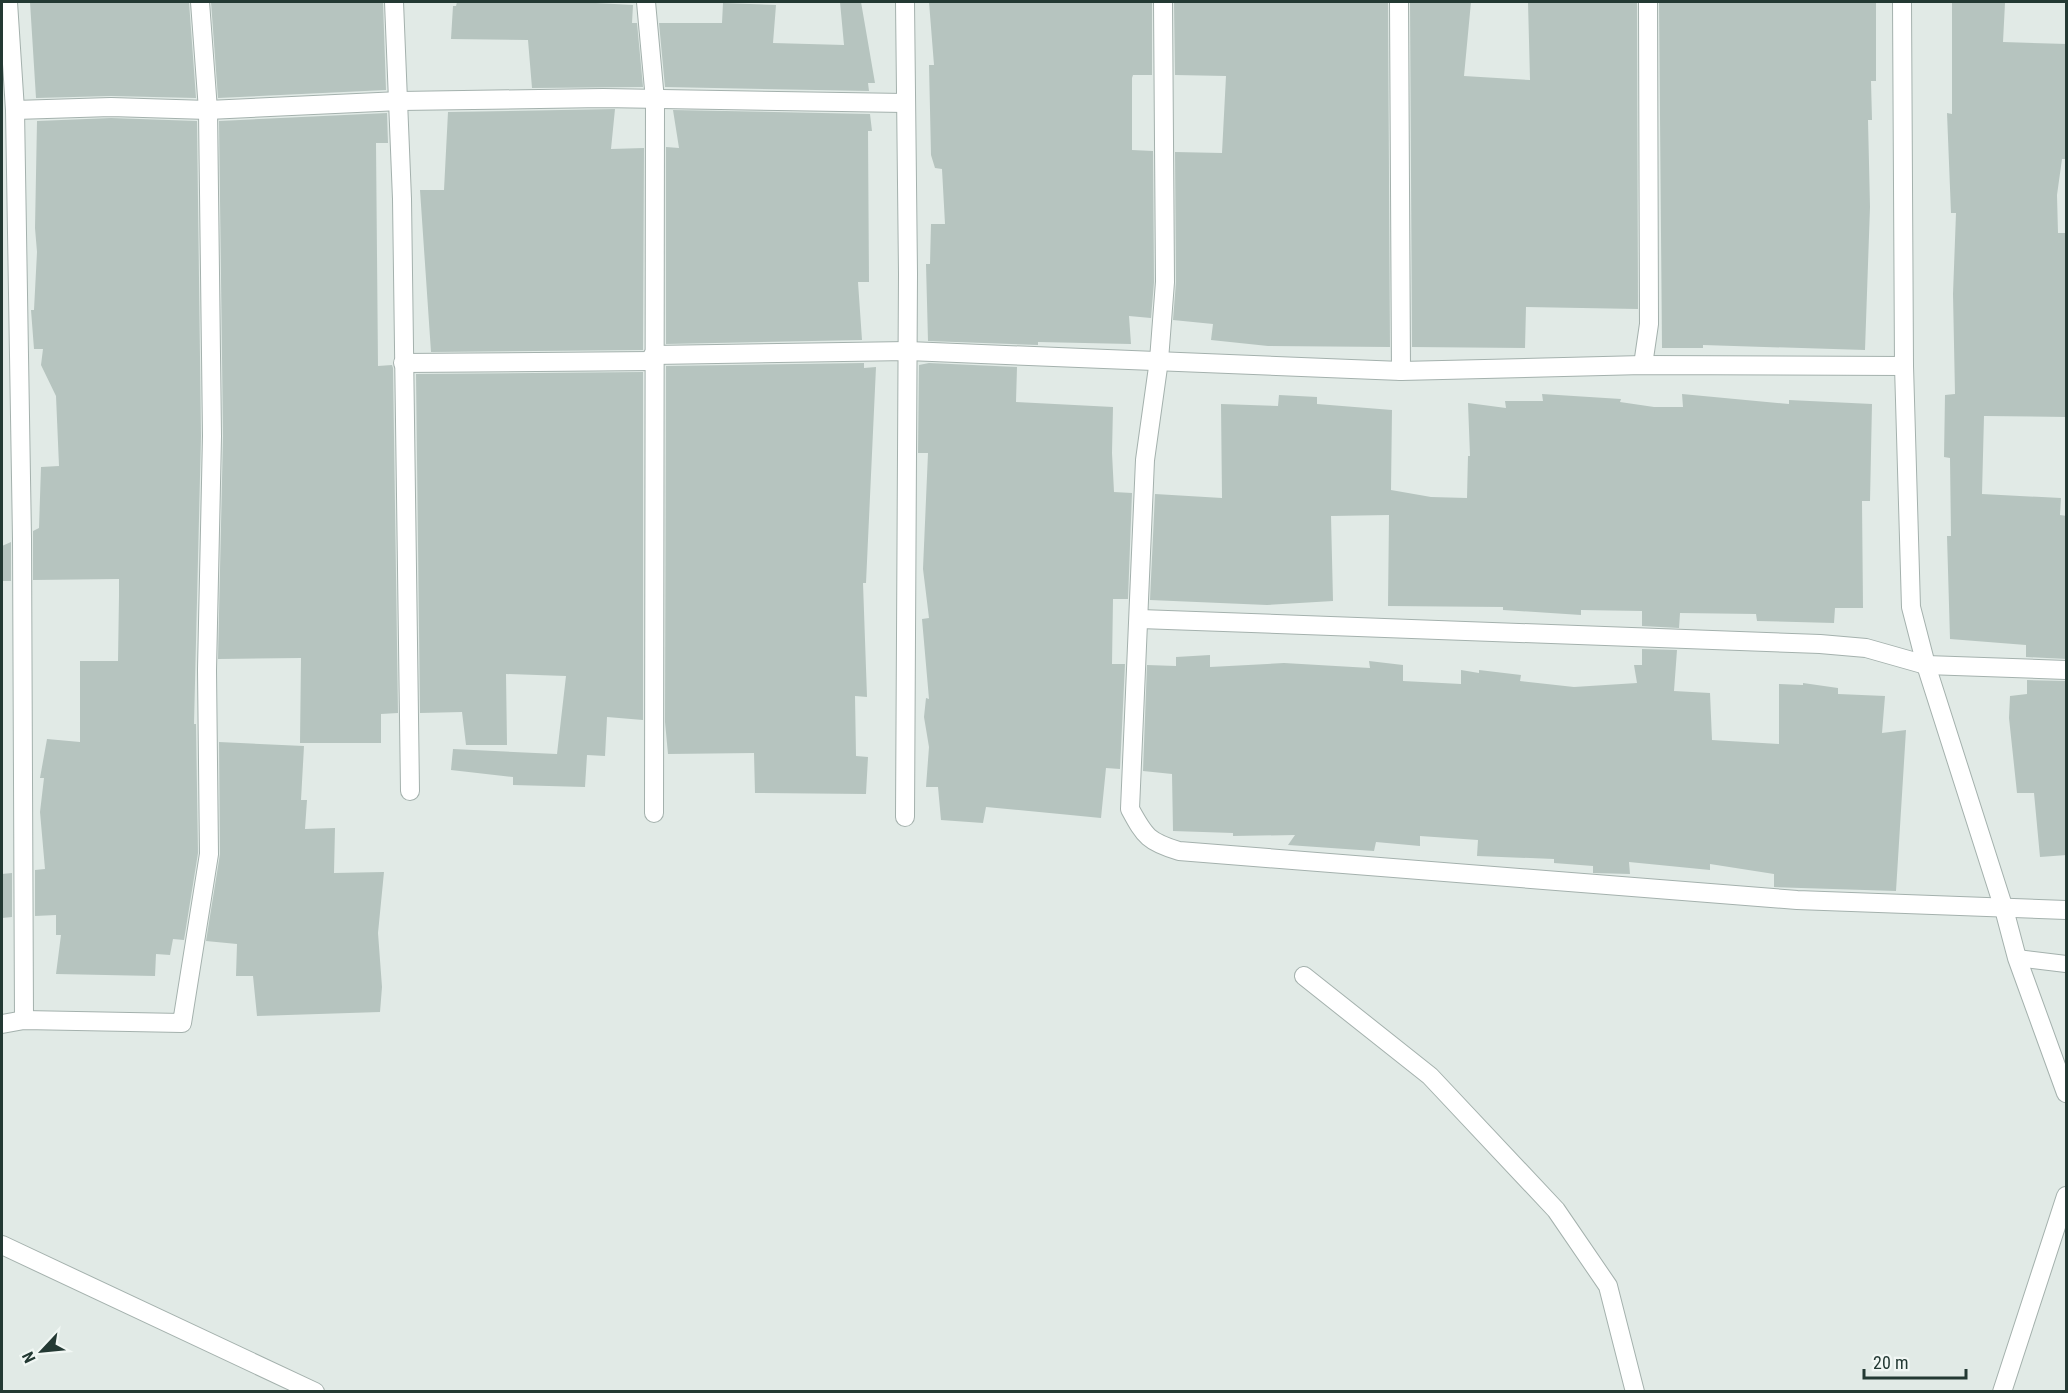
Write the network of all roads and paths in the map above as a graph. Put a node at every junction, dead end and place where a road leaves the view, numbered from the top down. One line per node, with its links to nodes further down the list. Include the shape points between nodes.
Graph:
1 (8, 2): 13 (street)
2 (200, 2): 14 (street)
3 (394, 2): 11 (street)
4 (646, 2): 10 (street)
5 (905, 2): 12 (street)
6 (1163, 2): 17 (street, via 1165,282)
7 (1399, 2): 21 (street)
8 (1648, 2): 19 (street, via 1649,324)
9 (1902, 2): 20 (street)
10 (655, 100): 11 (street); 12 (street); 16 (street)
11 (400, 101): 14 (street); 18 (street)
12 (906, 103): 15 (street)
13 (15, 110): 14 (street); 33 (street)
14 (208, 110): 33 (street, via 212,436 207,670 209,854 182,1023)
15 (908, 351): 16 (street); 17 (street); 27 (street)
16 (653, 358): 18 (street); 26 (street)
17 (1159, 360): 21 (street); 22 (street, via 1145,460)
18 (403, 363): 25 (street)
19 (1643, 365): 20 (street); 21 (street)
20 (1904, 366): 23 (street, via 1911,607)
21 (1401, 371)
22 (1140, 619): 23 (street, via 1820,644 1866,648); 28 (street, via 1130,809 1154,844 1179,851 1762,897)
23 (1926, 665): 24 (street); 28 (street)
24 (2067, 670)
25 (410, 791)
26 (654, 813)
27 (905, 817)
28 (2004, 909): 29 (street); 30 (street)
29 (2067, 910)
30 (2017, 958): 31 (lane); 35 (street)
31 (2067, 964)
32 (1304, 976): 39 (street, via 1430,1076 1556,1210 1608,1286)
33 (24, 1020): 34 (street)
34 (2, 1024)
35 (2067, 1093)
36 (2067, 1196): 40 (street)
37 (2, 1245): 38 (street)
38 (315, 1392)
39 (1635, 1392)
40 (2002, 1392)

